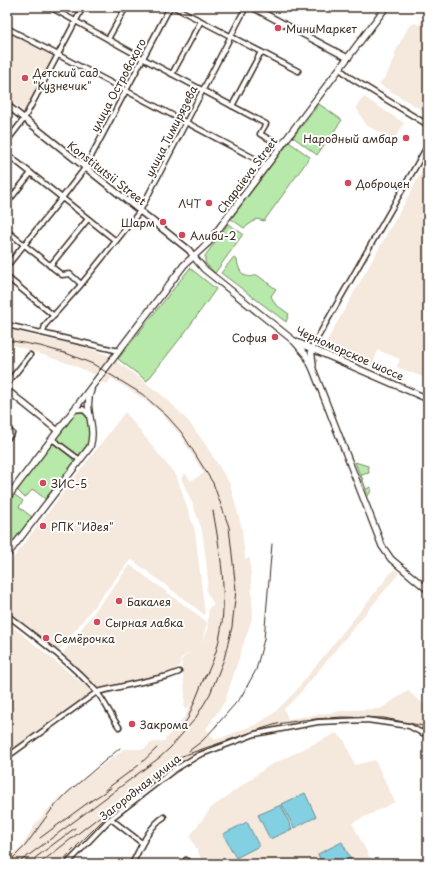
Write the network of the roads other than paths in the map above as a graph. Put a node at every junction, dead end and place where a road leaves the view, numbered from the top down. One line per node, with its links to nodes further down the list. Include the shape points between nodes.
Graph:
1 (50, 7): 9 (street)
2 (83, 7): 9 (street)
3 (126, 7): 13 (street)
4 (170, 7): 16 (street, улица Островского)
5 (174, 7): 10 (street)
6 (246, 7): 12 (street, улица Тимирязева)
7 (252, 7): 17 (street)
8 (386, 7): 17 (main road, Chapaieva Street)
9 (75, 21): 13 (street); 15 (street)
10 (201, 21): 12 (street); 20 (street)
11 (7, 28): 15 (street)
12 (230, 36): 14 (street); 21 (street, улица Тимирязева)
13 (108, 39): 16 (street)
14 (261, 52): 19 (street); 24 (street)
15 (58, 55): 22 (street); 25 (street)
16 (142, 58): 20 (street); 22 (street, улица Островского)
17 (348, 58): 18 (main road, Chapaieva Street)
18 (340, 69): 27 (street); 30 (main road, Chapaieva Street)
19 (298, 71)
20 (172, 74): 21 (street)
21 (202, 90): 24 (street); 26 (street, улица Тимирязева)
22 (125, 91): 26 (street); 33 (street, улица Островского)
23 (7, 105): 25 (street, Konstitutsii Street)
24 (232, 106): 30 (street, via 266,124 260,134)
25 (24, 119): 28 (street); 33 (street, Konstitutsii Street)
26 (186, 122): 32 (street); 37 (street, улица Тимирязева)
27 (428, 124)
28 (7, 141)
29 (428, 145): 53 (street)
30 (282, 146): 32 (main road, Chapaieva Street)
31 (7, 154): 34 (street)
32 (267, 165): 42 (main road, Chapaieva Street)
33 (85, 168): 35 (street, улица Островского); 37 (street, Konstitutsii Street)
34 (31, 173): 35 (street); 36 (street)
35 (62, 198): 38 (street); 41 (street, улица Островского)
36 (7, 204)
37 (140, 211): 40 (street, улица Тимирязева); 42 (street, Konstitutsii Street, via 189,250)
38 (88, 219): 40 (street); 44 (street)
39 (7, 231): 41 (street)
40 (116, 241): 48 (street, улица Тимирязева)
41 (24, 245): 43 (street, улица Островского); 44 (street)
42 (194, 258): 45 (main road, Черноморское шоссе); 47 (main road, Chapaieva Street, via 184,265)
43 (7, 266)
44 (50, 266): 48 (street, via 62,275 70,274)
45 (204, 269): 47 (main road, via 196,264 189,264); 52 (main road, Черноморское шоссе)
46 (7, 277): 49 (street)
47 (173, 279): 54 (main road, Chapaieva Street)
48 (81, 284): 49 (street, улица Тимирязева)
49 (54, 316): 51 (street, улица Тимирязева)
50 (7, 325): 51 (street)
51 (43, 333): 54 (street)
52 (294, 341): 53 (main road, Черноморское шоссе); 56 (main road, via 306,355)
53 (311, 349): 56 (main road); 60 (main road, Черноморское шоссе)
54 (119, 351): 58 (main road, Chapaieva Street)
55 (30, 355): 57 (street)
56 (313, 369): 70 (main road, via 382,546 391,559)
57 (7, 384)
58 (93, 384): 61 (main road, Chapaieva Street); 62 (main road, via 88,397)
59 (7, 390): 64 (street)
60 (428, 399)
61 (74, 410): 62 (street, via 83,409); 64 (main road, Chapaieva Street)
62 (90, 417): 67 (main road, via 93,439)
63 (7, 429): 65 (street, via 12,433)
64 (58, 431): 66 (main road, Chapaieva Street)
65 (7, 439)
66 (52, 440): 67 (street); 68 (main road, Chapaieva Street)
67 (80, 460): 69 (main road)
68 (7, 498)
69 (7, 555)
70 (428, 590)
71 (7, 615): 73 (street, via 60,656)
72 (179, 672): 73 (street)
73 (97, 692): 75 (street); 76 (street)
74 (428, 726): 78 (street, Загородная улица, via 422,733 409,726 367,720 318,722 255,734 199,755 173,770)
75 (119, 727)
76 (7, 757)
77 (164, 817): 79 (street)
78 (111, 819): 79 (street); 81 (street, Загородная улица)
79 (142, 843): 82 (street)
80 (186, 860): 83 (street)
81 (67, 864)
82 (132, 864)
83 (190, 864)

